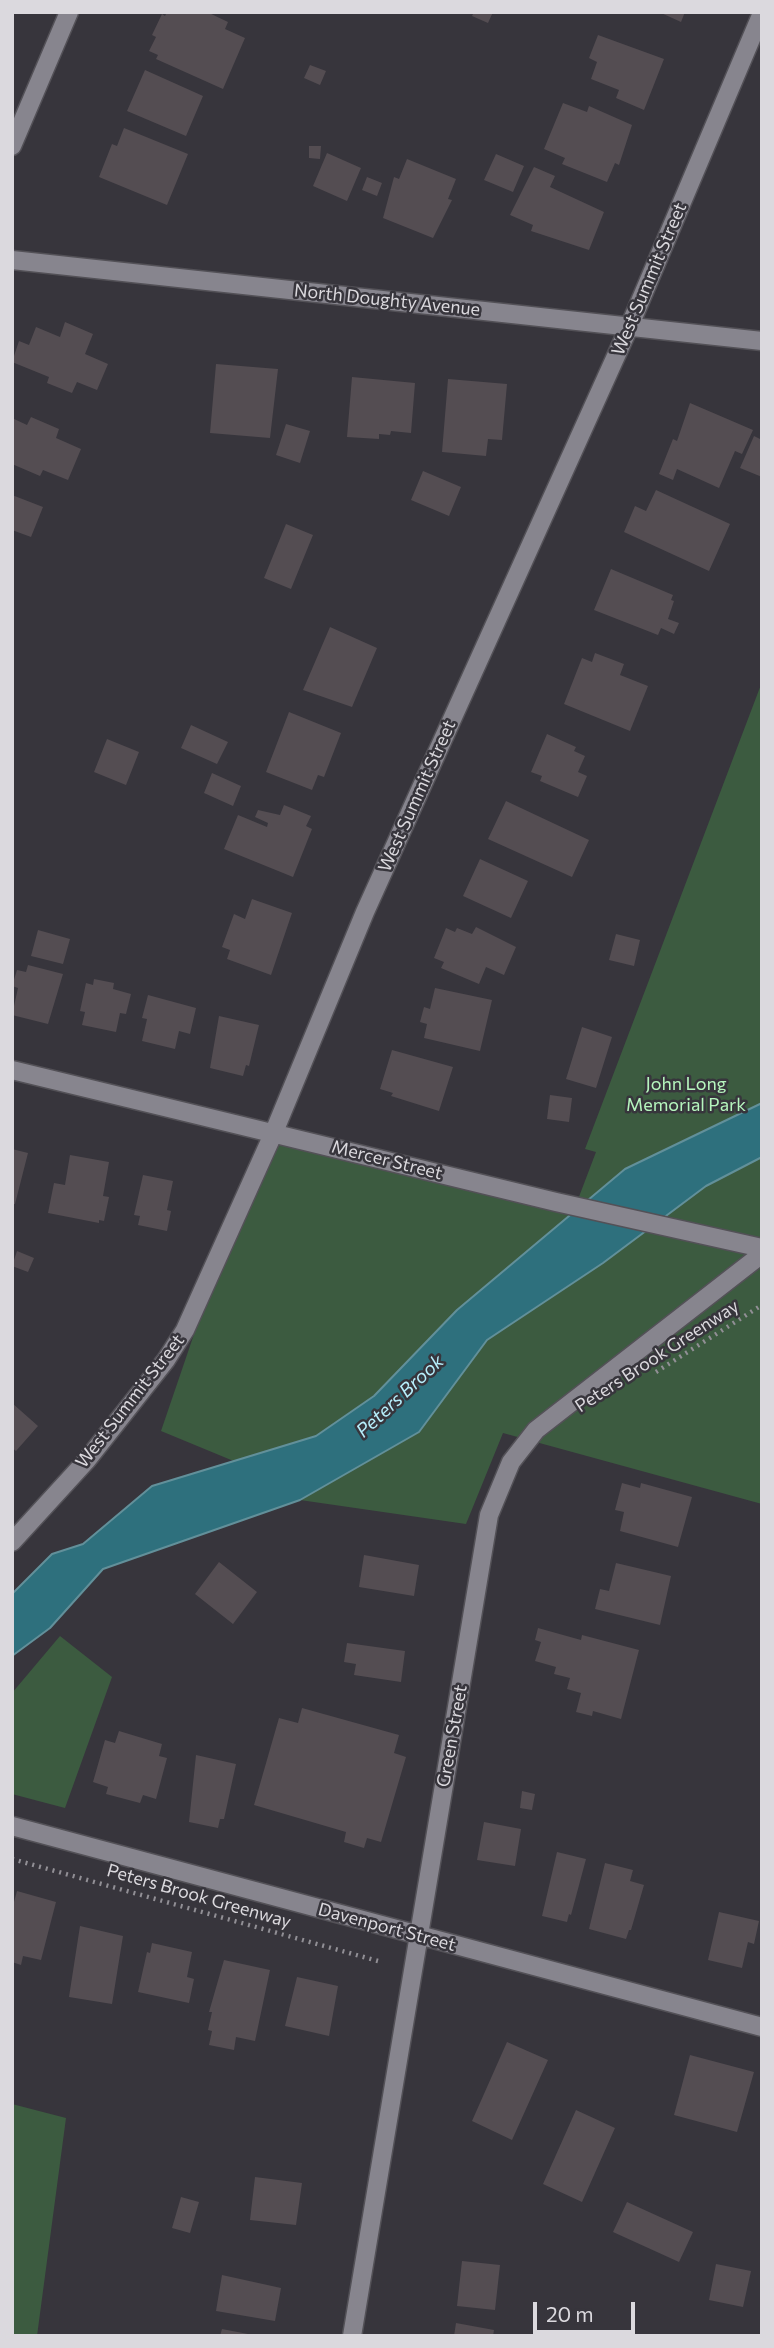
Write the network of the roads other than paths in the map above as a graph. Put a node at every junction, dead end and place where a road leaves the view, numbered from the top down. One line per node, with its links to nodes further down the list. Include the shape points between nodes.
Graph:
1 (69, 12): 3 (street)
2 (762, 13): 5 (street, West Summit Street)
3 (12, 146)
4 (12, 260): 5 (street, North Doughty Avenue)
5 (630, 326): 6 (street, North Doughty Avenue); 8 (street, West Summit Street, via 365,912)
6 (762, 341)
7 (12, 1070): 8 (street, Mercer Street)
8 (274, 1132): 9 (street, Mercer Street); 11 (street, West Summit Street, via 185,1330 87,1460)
9 (762, 1248)
10 (762, 1254): 13 (street, Green Street, via 536,1430 511,1462 489,1515)
11 (12, 1542)
12 (12, 1826): 13 (street, Davenport Street)
13 (418, 1935): 14 (street, Davenport Street); 15 (street, Green Street)
14 (762, 2027)
15 (352, 2336)

